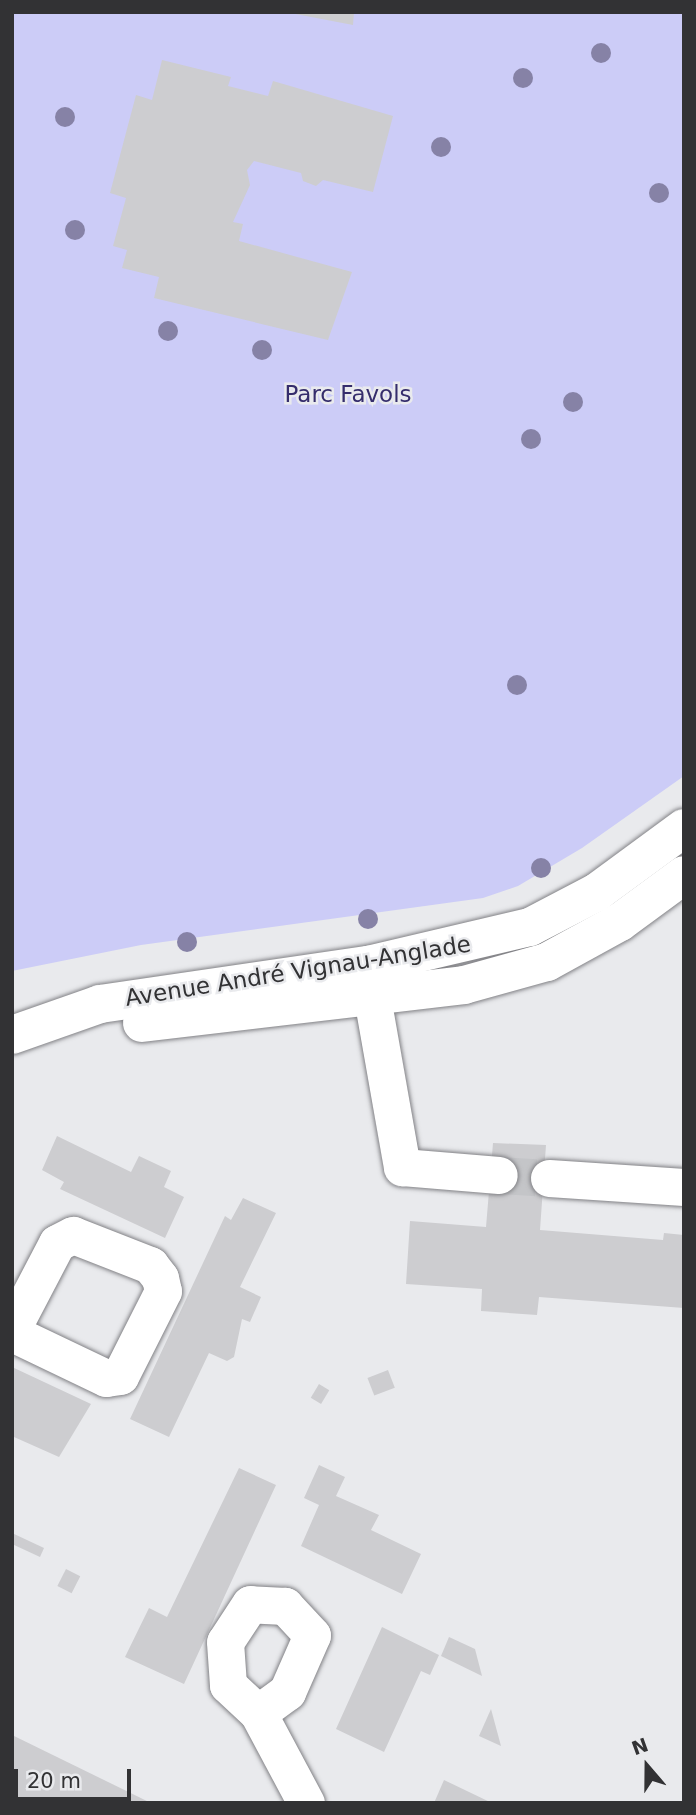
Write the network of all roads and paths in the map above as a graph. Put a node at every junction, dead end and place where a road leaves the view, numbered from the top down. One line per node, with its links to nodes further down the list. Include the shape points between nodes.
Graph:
1 (684, 828): 4 (street, Avenue André Vignau-Anglade, via 597,892 530,927 368,965 100,1004)
2 (684, 875): 3 (street, Avenue André Vignau-Anglade, via 620,922 547,962 464,985)
3 (372, 997): 5 (street, Avenue André Vignau-Anglade, via 107,1027); 6 (street, via 402,1167)
4 (12, 1035)
5 (12, 1058)
6 (499, 1175)
7 (549, 1178): 8 (street)
8 (684, 1187)
9 (258, 1713): 10 (street)
10 (306, 1803)

